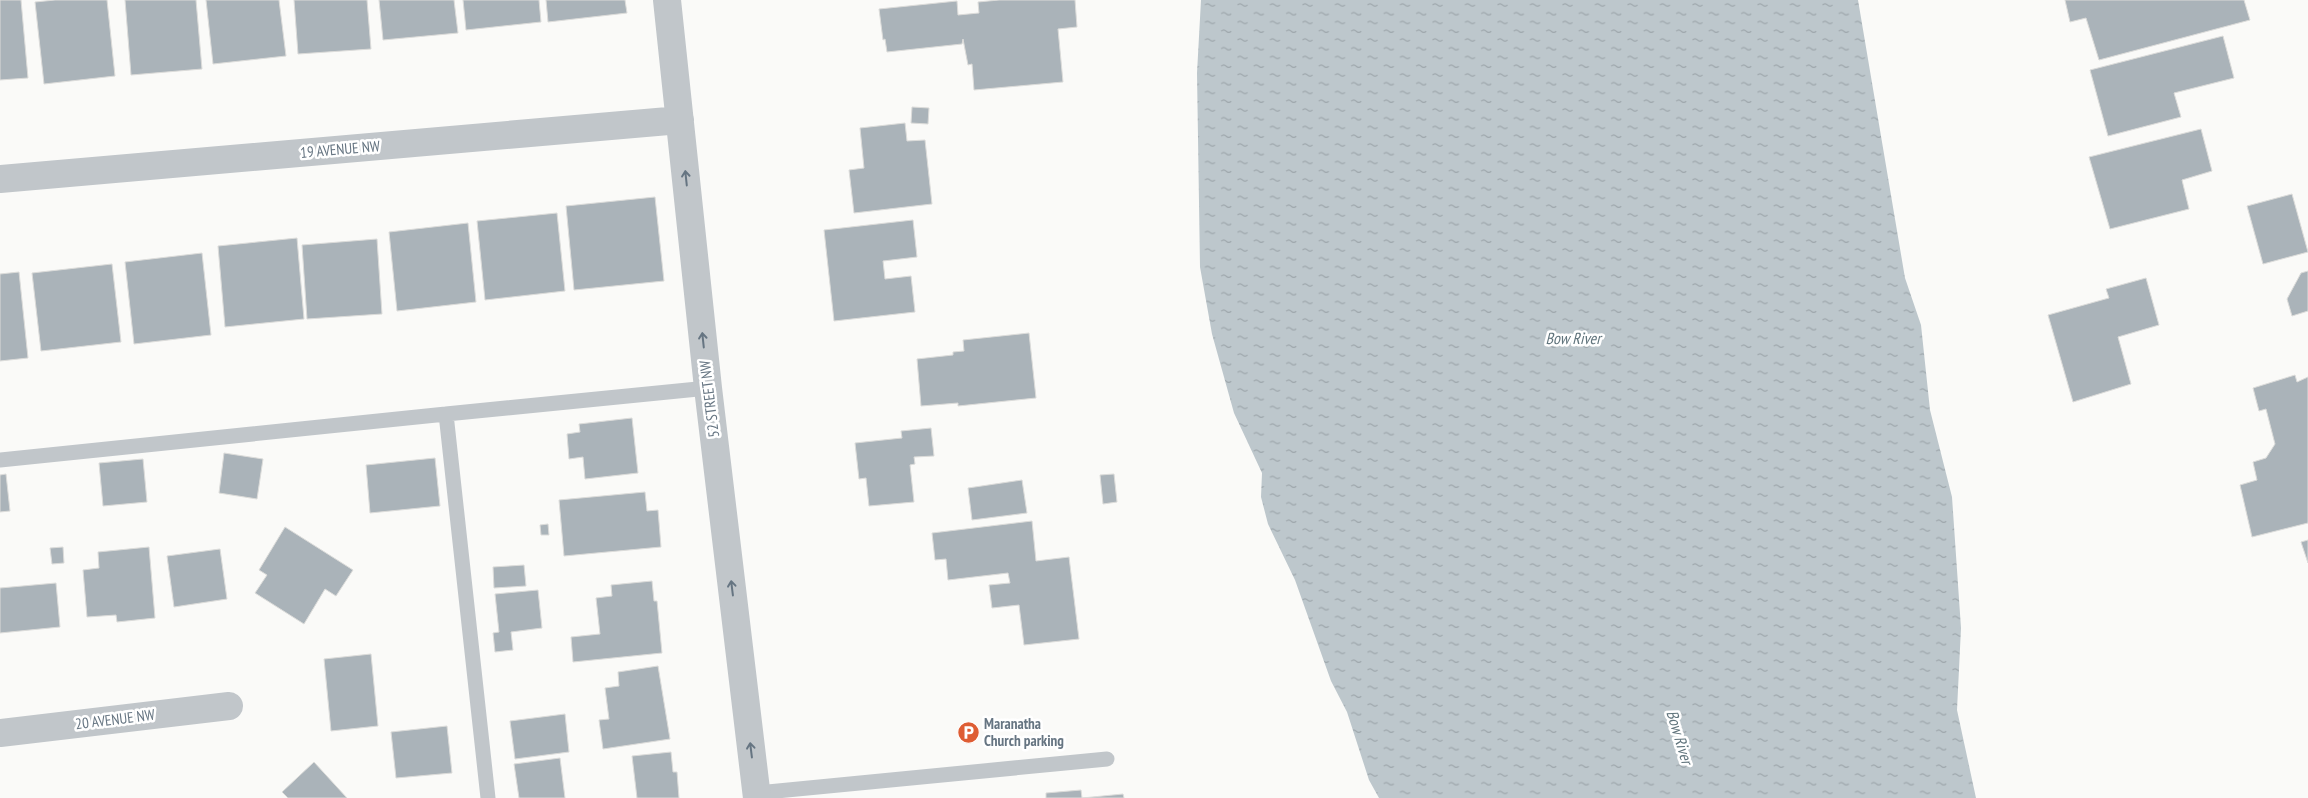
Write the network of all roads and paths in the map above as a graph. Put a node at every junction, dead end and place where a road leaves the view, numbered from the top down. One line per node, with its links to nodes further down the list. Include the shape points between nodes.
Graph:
1 (667, 0): 2 (street, 52 STREET NW)
2 (680, 120): 3 (street, 19 AVENUE NW); 4 (street, 52 STREET NW, one-way to 2)
3 (0, 179)
4 (708, 388): 5 (lane); 10 (street, 52 STREET NW, one-way to 4)
5 (446, 414): 6 (lane); 11 (lane)
6 (0, 460)
7 (229, 706): 8 (street, 20 AVENUE NW)
8 (0, 733)
9 (1106, 759): 10 (lane)
10 (756, 796)
11 (488, 798)

